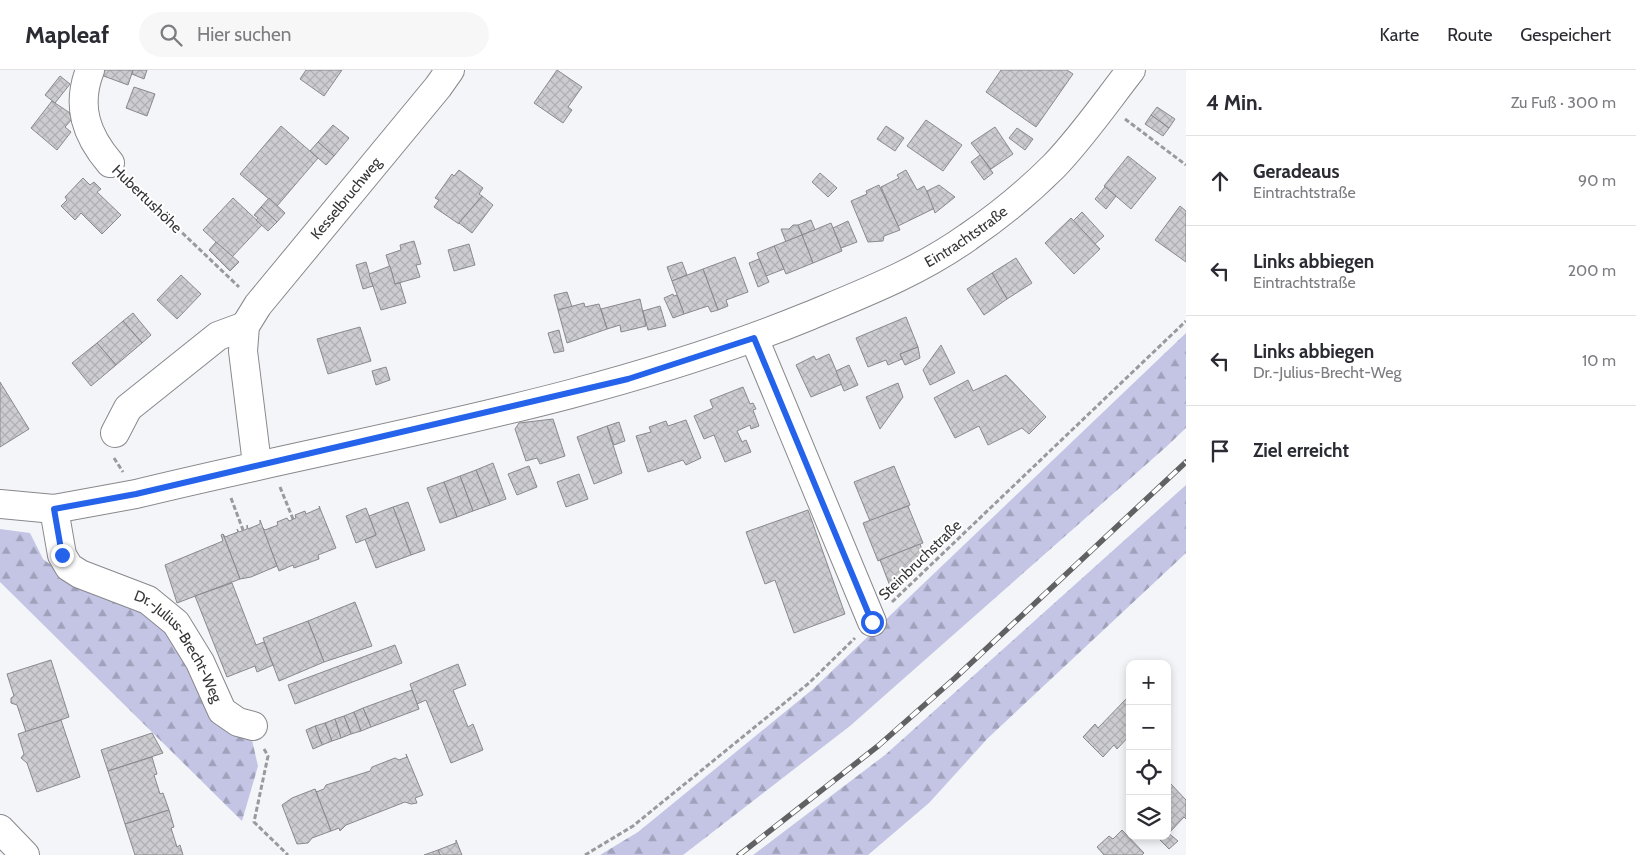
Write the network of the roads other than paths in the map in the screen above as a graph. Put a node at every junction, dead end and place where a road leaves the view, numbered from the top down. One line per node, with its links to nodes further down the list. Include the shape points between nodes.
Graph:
1 (90, 70): 4 (street, Hubertushöhe, via 83,108 94,145)
2 (450, 70): 5 (street, Kesselbruchweg)
3 (1131, 70): 6 (street, Eintrachtstraße, via 1055,164 969,237 926,265)
4 (110, 163)
5 (251, 316): 7 (street, Kesselbruchweg, via 218,336 128,408); 8 (street, via 243,351)
6 (754, 338): 8 (street, Eintrachtstraße, via 628,379); 11 (street)
7 (115, 433)
8 (257, 464): 10 (street, Eintrachtstraße, via 136,494)
9 (0, 504): 10 (street, Eintrachtstraße)
10 (54, 509): 12 (street, Dr.-Julius-Brecht-Weg, via 62,555 69,567 148,600 176,623 200,662 222,711 238,722)
11 (872, 622)
12 (253, 726)
13 (0, 829): 14 (street)
14 (25, 855)

